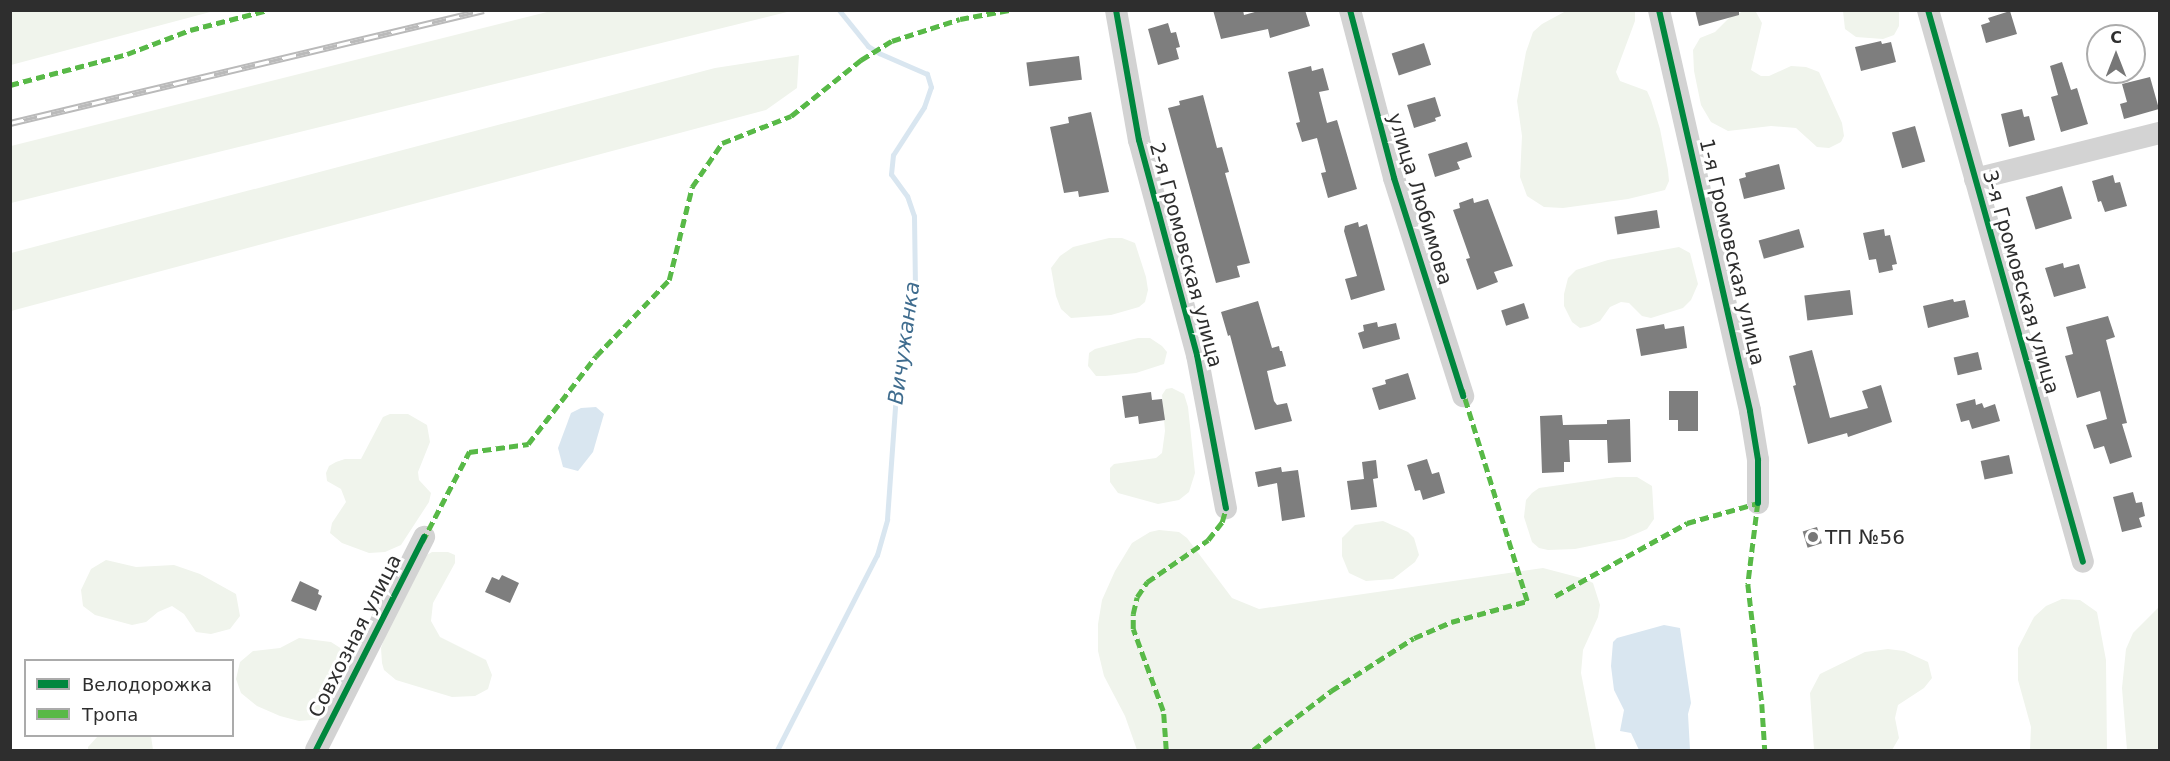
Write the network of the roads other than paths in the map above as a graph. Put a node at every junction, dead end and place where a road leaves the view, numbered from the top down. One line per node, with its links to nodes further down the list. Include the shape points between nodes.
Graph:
1 (1116, 10): 9 (street, 2-я Громовская улица, via 1139,140 1197,355)
2 (1350, 10): 7 (street, улица Любимова, via 1394,178)
3 (1659, 10): 8 (street, 1-я Громовская улица, via 1750,411 1758,460)
4 (1928, 10): 6 (street, 3-я Громовская улица)
5 (2160, 133): 6 (street)
6 (1975, 179): 11 (street, 3-я Громовская улица)
7 (1463, 396)
8 (1758, 503)
9 (1226, 508)
10 (424, 537): 12 (street, Совхозная улица)
11 (2083, 562)
12 (316, 750)

